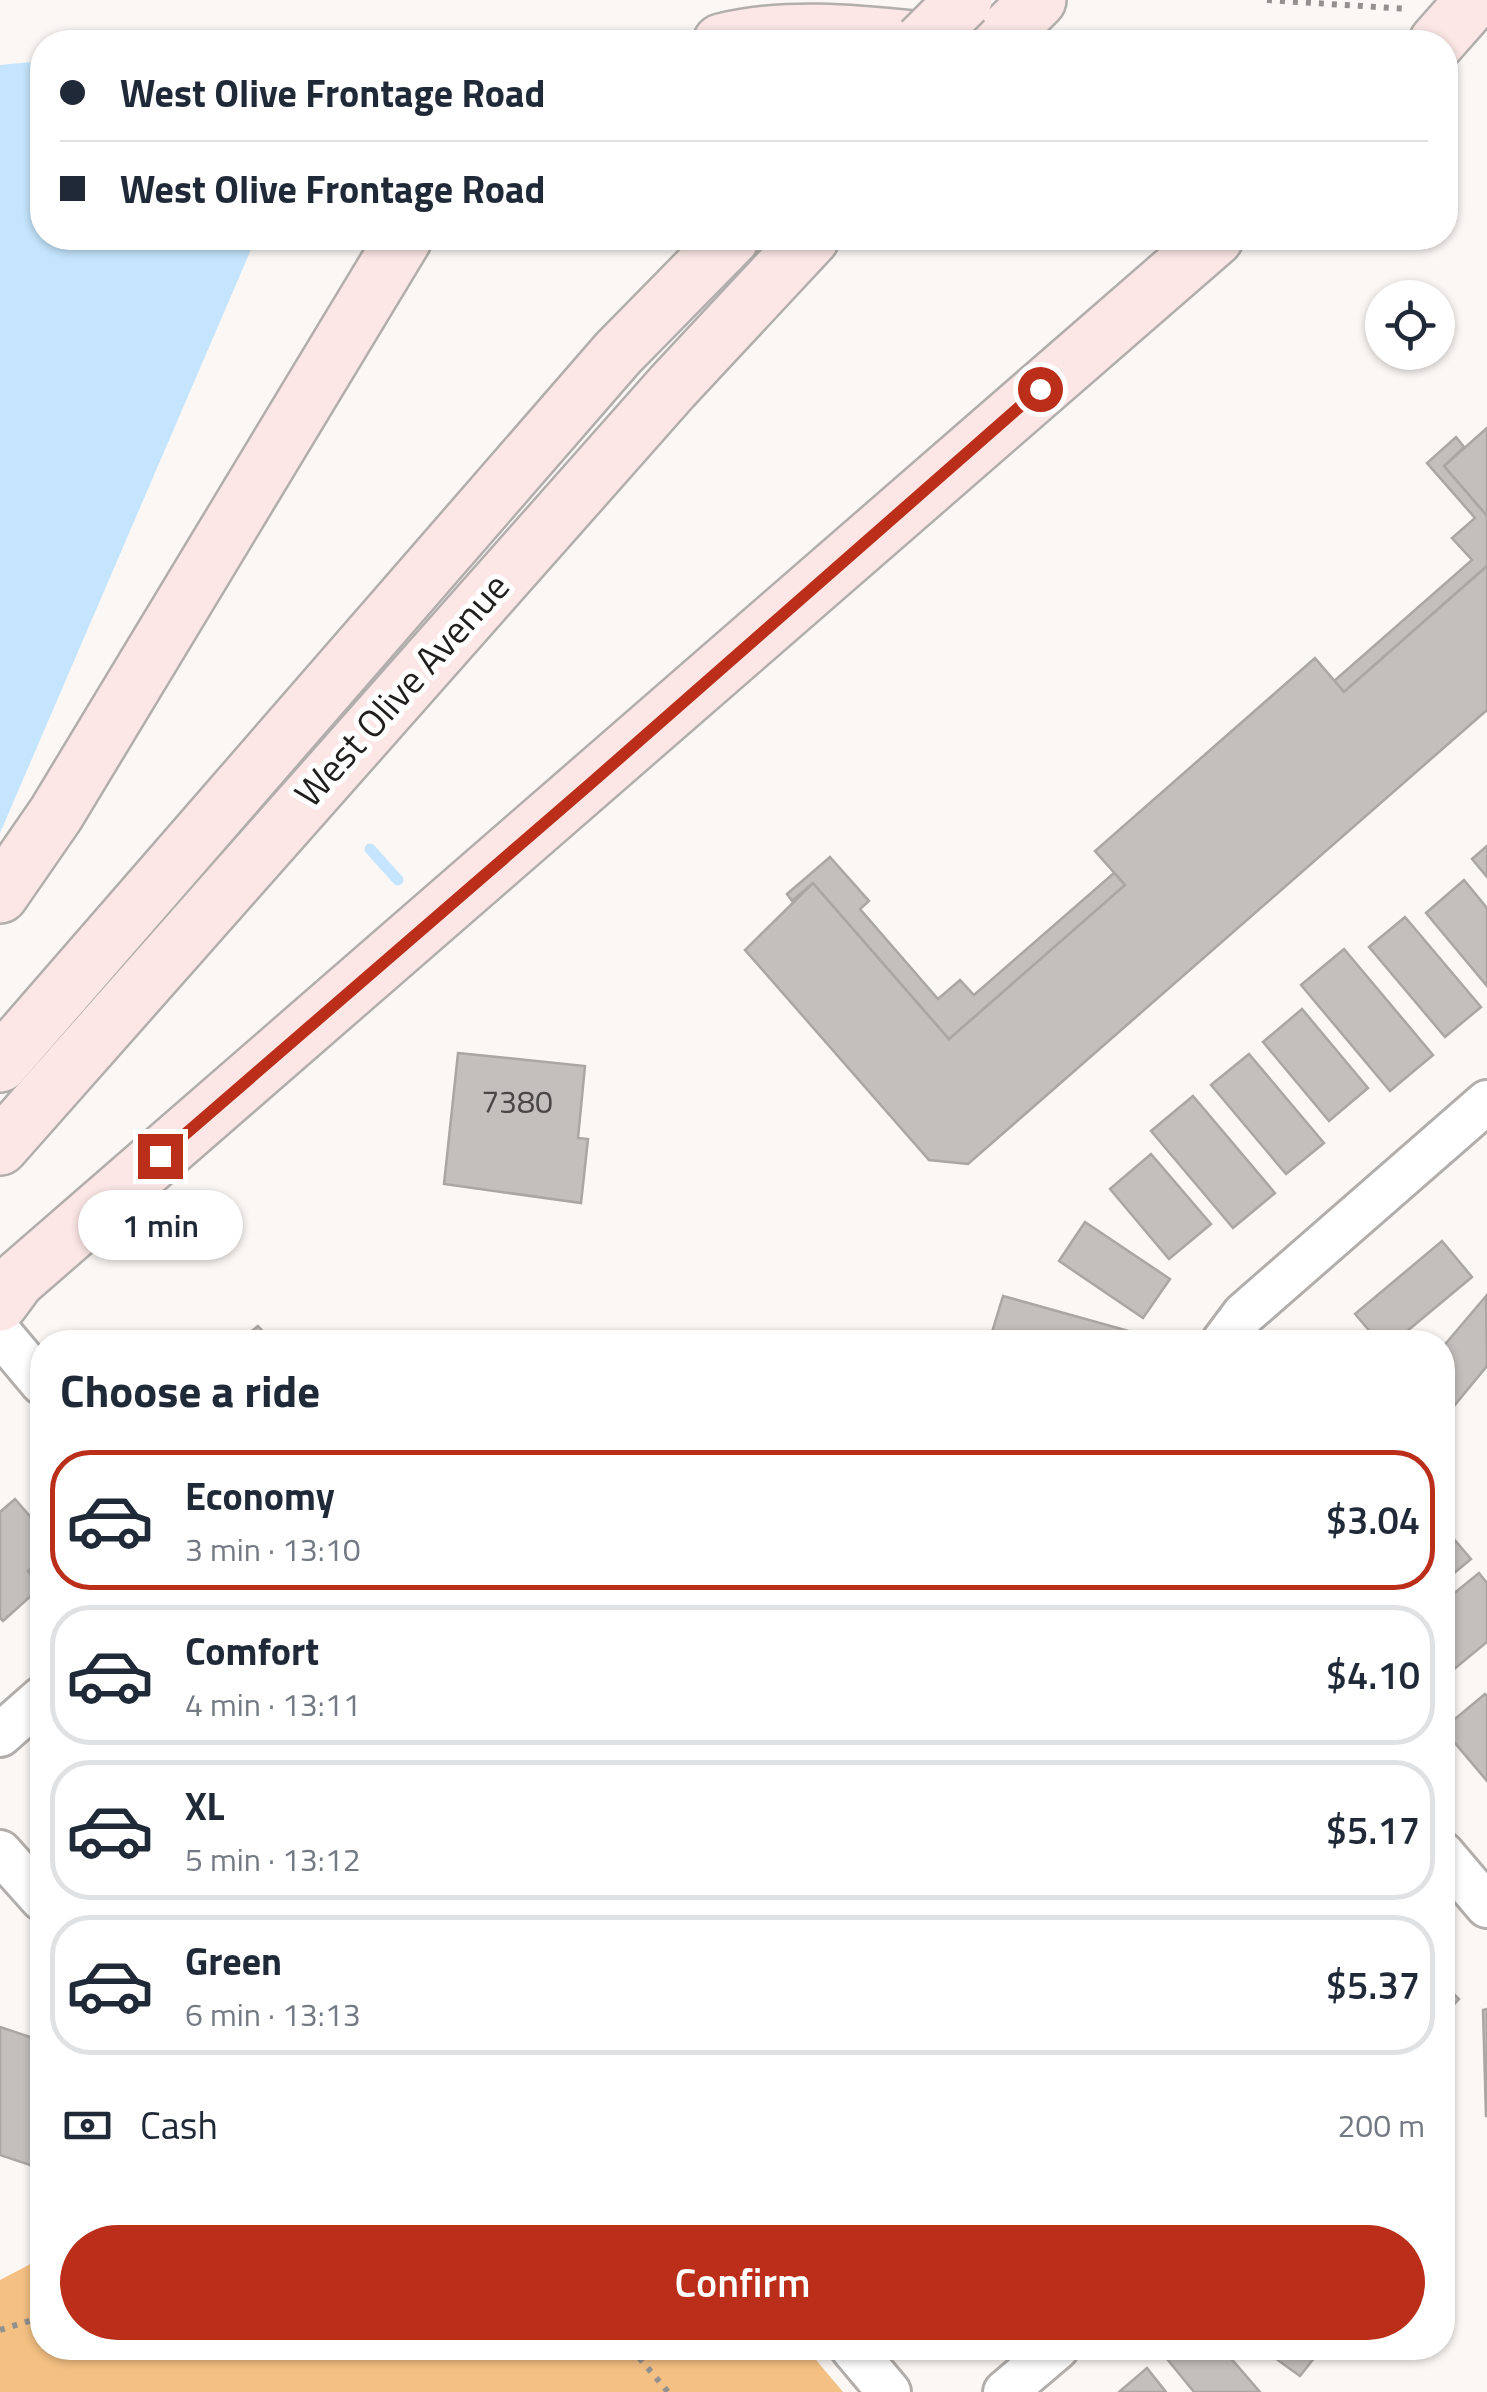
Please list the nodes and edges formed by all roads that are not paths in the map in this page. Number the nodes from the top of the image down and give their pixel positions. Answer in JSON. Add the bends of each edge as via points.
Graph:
{"nodes":[{"id":1,"x":964,"y":0,"type":"edge"},
{"id":2,"x":1038,"y":0,"type":"edge"},
{"id":3,"x":934,"y":30,"type":"edge"},
{"id":4,"x":1008,"y":30,"type":"edge"},
{"id":5,"x":397,"y":250,"type":"edge"},
{"id":6,"x":719,"y":250,"type":"edge"},
{"id":7,"x":799,"y":250,"type":"edge"},
{"id":8,"x":1200,"y":250,"type":"edge"},
{"id":9,"x":0,"y":895,"type":"edge"},
{"id":10,"x":0,"y":1064,"type":"edge"},
{"id":11,"x":1485,"y":1107,"type":"edge"},
{"id":12,"x":0,"y":1148,"type":"edge"},
{"id":13,"x":0,"y":1303,"type":"edge"},
{"id":14,"x":1233,"y":1330,"type":"edge"},
{"id":15,"x":0,"y":1333,"type":"edge"},
{"id":16,"x":30,"y":1369,"type":"edge"},
{"id":17,"x":30,"y":1709,"type":"edge"},
{"id":18,"x":0,"y":1735,"type":"edge"},
{"id":19,"x":0,"y":1852,"type":"edge"},
{"id":20,"x":1455,"y":1868,"type":"edge"},
{"id":21,"x":30,"y":1886,"type":"edge"},
{"id":22,"x":1487,"y":1906,"type":"edge"},
{"id":23,"x":862,"y":2360,"type":"edge"},
{"id":24,"x":1044,"y":2360,"type":"edge"},
{"id":25,"x":890,"y":2392,"type":"edge"},
{"id":26,"x":1005,"y":2392,"type":"edge"}],
"edges":[{"from":1,"to":3,"type":"main road","bridge":true},
{"from":2,"to":4,"type":"main road"},
{"from":5,"to":9,"type":"main road","via":[[56,814]]},
{"from":6,"to":10,"type":"main road","name":"West Olive Avenue","via":[[618,353]]},
{"from":7,"to":12,"type":"main road","name":"West Olive Avenue"},
{"from":8,"to":13,"type":"main road","via":[[73,1231]]},
{"from":11,"to":14,"type":"street"},
{"from":15,"to":16,"type":"street"},
{"from":17,"to":18,"type":"street"},
{"from":19,"to":21,"type":"street"},
{"from":20,"to":22,"type":"street"},
{"from":23,"to":25,"type":"street"},
{"from":24,"to":26,"type":"street"}]}
